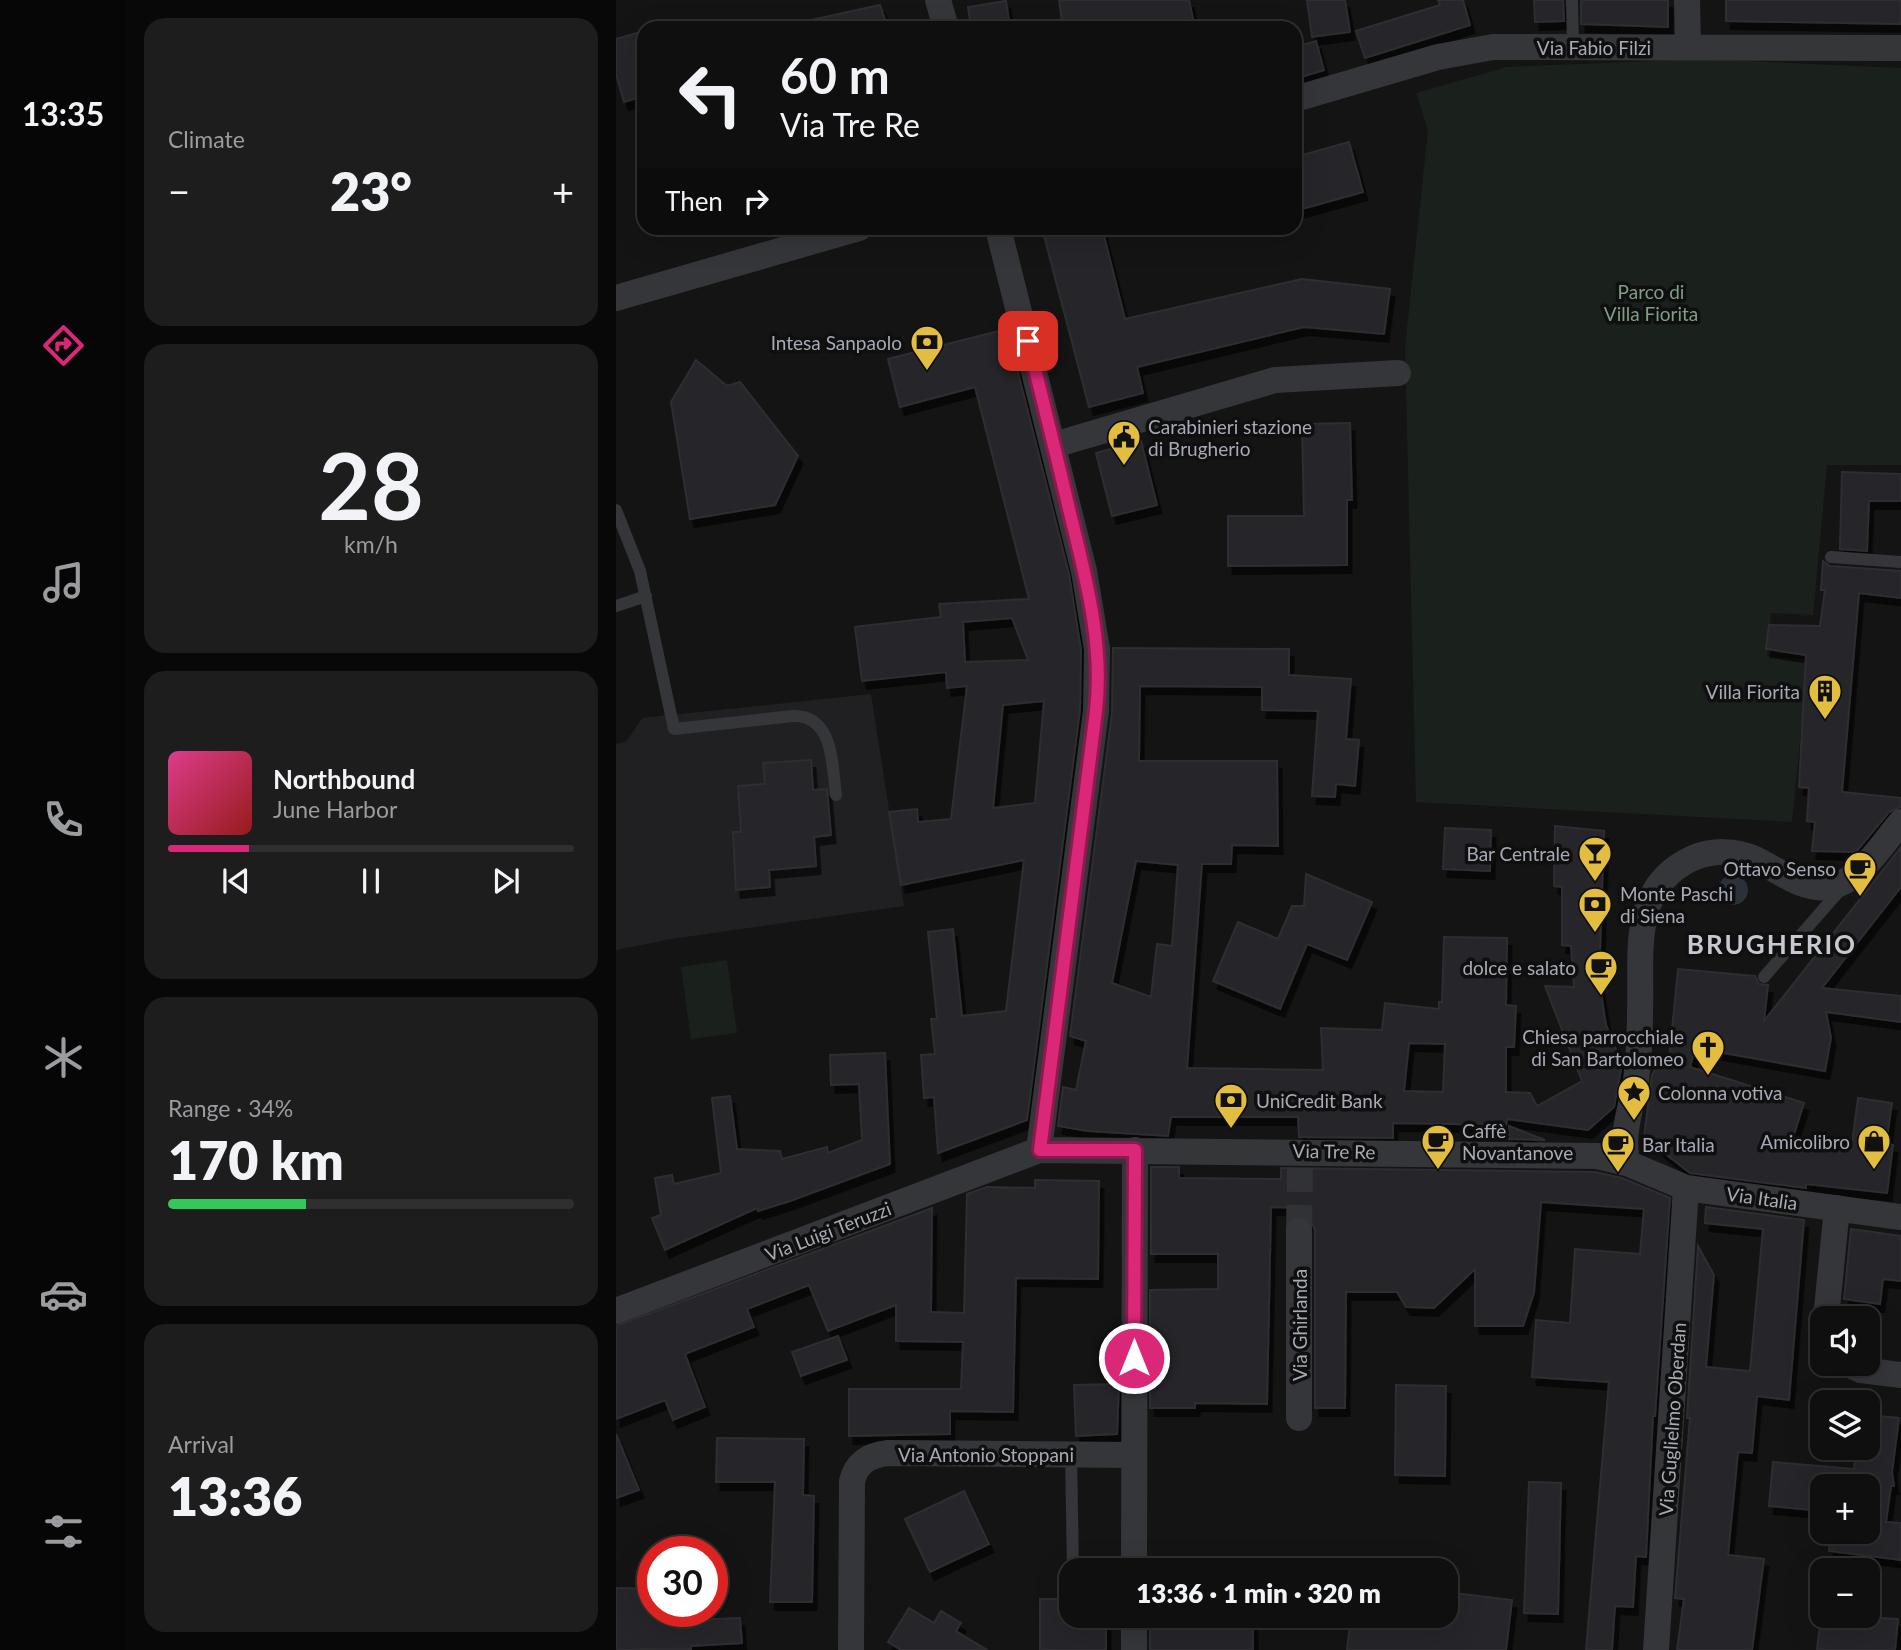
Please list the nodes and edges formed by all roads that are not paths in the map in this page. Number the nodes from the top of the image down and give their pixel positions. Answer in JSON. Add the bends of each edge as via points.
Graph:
{"nodes":[{"id":1,"x":938,"y":0,"type":"edge"},
{"id":2,"x":1572,"y":0,"type":"edge"},
{"id":3,"x":1688,"y":0,"type":"edge"},
{"id":4,"x":944,"y":21,"type":"edge"},
{"id":5,"x":1688,"y":46,"type":"junction"},
{"id":6,"x":1573,"y":47,"type":"junction"},
{"id":7,"x":1901,"y":48,"type":"edge"},
{"id":8,"x":1302,"y":97,"type":"edge"},
{"id":9,"x":835,"y":235,"type":"edge"},
{"id":10,"x":1000,"y":235,"type":"edge"},
{"id":11,"x":616,"y":298,"type":"edge"},
{"id":12,"x":1398,"y":373,"type":"dead end"},
{"id":13,"x":1054,"y":445,"type":"junction"},
{"id":14,"x":616,"y":510,"type":"edge"},
{"id":15,"x":1831,"y":557,"type":"dead end"},
{"id":16,"x":1901,"y":562,"type":"edge"},
{"id":17,"x":646,"y":596,"type":"junction"},
{"id":18,"x":616,"y":607,"type":"edge"},
{"id":19,"x":835,"y":795,"type":"dead end"},
{"id":20,"x":1901,"y":822,"type":"edge"},
{"id":21,"x":1851,"y":878,"type":"junction"},
{"id":22,"x":1764,"y":977,"type":"dead end"},
{"id":23,"x":1040,"y":1150,"type":"junction"},
{"id":24,"x":1135,"y":1150,"type":"junction"},
{"id":25,"x":1627,"y":1163,"type":"junction"},
{"id":26,"x":1686,"y":1188,"type":"junction"},
{"id":27,"x":1837,"y":1208,"type":"junction"},
{"id":28,"x":1901,"y":1217,"type":"edge"},
{"id":29,"x":1299,"y":1231,"type":"tunnel mouth"},
{"id":30,"x":1827,"y":1306,"type":"edge"},
{"id":31,"x":616,"y":1311,"type":"edge"},
{"id":32,"x":1880,"y":1372,"type":"edge"},
{"id":33,"x":1901,"y":1375,"type":"edge"},
{"id":34,"x":1299,"y":1418,"type":"dead end"},
{"id":35,"x":1071,"y":1454,"type":"junction"},
{"id":36,"x":1134,"y":1455,"type":"junction"},
{"id":37,"x":1073,"y":1558,"type":"edge"},
{"id":38,"x":1134,"y":1558,"type":"edge"},
{"id":39,"x":1134,"y":1628,"type":"edge"},
{"id":40,"x":851,"y":1650,"type":"edge"},
{"id":41,"x":1134,"y":1650,"type":"edge"},
{"id":42,"x":1656,"y":1650,"type":"edge"}],
"edges":[{"from":1,"to":4,"type":"street"},
{"from":2,"to":6,"type":"lane"},
{"from":3,"to":5,"type":"street"},
{"from":5,"to":6,"type":"street","name":"Via Fabio Filzi"},
{"from":5,"to":7,"type":"street","name":"Via Fabio Filzi"},
{"from":6,"to":8,"type":"street","name":"Via Fabio Filzi","via":[[1475,49]]},
{"from":9,"to":11,"type":"street"},
{"from":10,"to":13,"type":"street"},
{"from":12,"to":13,"type":"street","via":[[1275,380]]},
{"from":13,"to":23,"type":"street","via":[[1088,592],[1098,685]]},
{"from":14,"to":17,"type":"lane"},
{"from":15,"to":16,"type":"lane"},
{"from":17,"to":18,"type":"lane"},
{"from":17,"to":19,"type":"lane","via":[[674,729],[808,718],[828,741]]},
{"from":20,"to":21,"type":"street"},
{"from":21,"to":22,"type":"lane"},
{"from":21,"to":25,"type":"street","via":[[1828,887],[1809,886],[1747,856],[1720,852],[1691,859],[1659,884],[1641,925],[1637,1066],[1624,1134]]},
{"from":23,"to":24,"type":"street","name":"Via Tre Re"},
{"from":23,"to":31,"type":"street","name":"Via Luigi Teruzzi"},
{"from":24,"to":25,"type":"street","name":"Via Tre Re","via":[[1300,1159],[1597,1156]]},
{"from":24,"to":36,"type":"street"},
{"from":25,"to":26,"type":"street","name":"Via Italia"},
{"from":26,"to":27,"type":"street","name":"Via Italia"},
{"from":26,"to":42,"type":"street","name":"Via Guglielmo Oberdan"},
{"from":27,"to":28,"type":"street","name":"Via Italia"},
{"from":27,"to":30,"type":"street"},
{"from":29,"to":34,"type":"street","name":"Via Ghirlanda"},
{"from":32,"to":33,"type":"street"},
{"from":35,"to":36,"type":"street","name":"Via Antonio Stoppani"},
{"from":35,"to":37,"type":"lane"},
{"from":35,"to":40,"type":"street","name":"Via Antonio Stoppani","via":[[888,1454],[861,1463],[852,1489]]},
{"from":36,"to":38,"type":"street"},
{"from":39,"to":41,"type":"street"}]}
